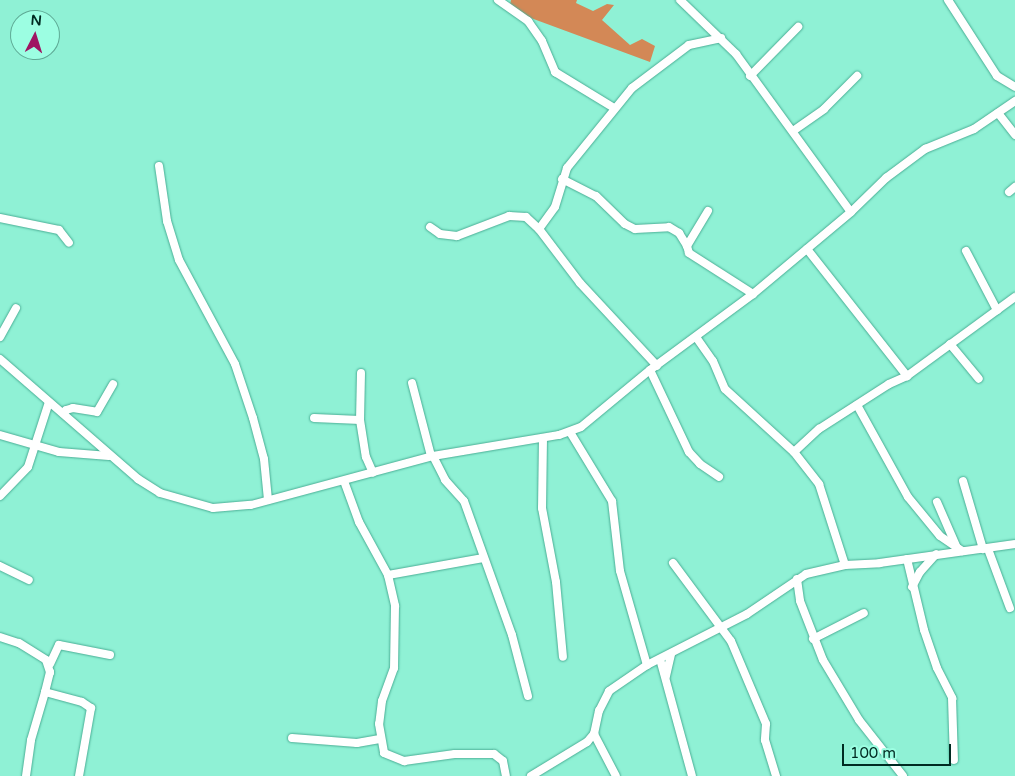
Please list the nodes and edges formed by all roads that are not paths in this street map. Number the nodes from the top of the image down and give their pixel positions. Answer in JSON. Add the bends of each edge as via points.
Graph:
{"nodes":[{"id":1,"x":498,"y":0,"type":"edge"},
{"id":2,"x":680,"y":0,"type":"edge"},
{"id":3,"x":948,"y":0,"type":"edge"},
{"id":4,"x":798,"y":28,"type":"dead end"},
{"id":5,"x":720,"y":38,"type":"junction"},
{"id":6,"x":750,"y":76,"type":"junction"},
{"id":7,"x":857,"y":76,"type":"dead end"},
{"id":8,"x":1015,"y":87,"type":"edge"},
{"id":9,"x":1015,"y":101,"type":"edge"},
{"id":10,"x":614,"y":108,"type":"junction"},
{"id":11,"x":998,"y":113,"type":"junction"},
{"id":12,"x":793,"y":131,"type":"junction"},
{"id":13,"x":1015,"y":135,"type":"edge"},
{"id":14,"x":159,"y":166,"type":"dead end"},
{"id":15,"x":562,"y":179,"type":"junction"},
{"id":16,"x":708,"y":211,"type":"dead end"},
{"id":17,"x":851,"y":212,"type":"junction"},
{"id":18,"x":0,"y":218,"type":"edge"},
{"id":19,"x":430,"y":227,"type":"dead end"},
{"id":20,"x":539,"y":229,"type":"junction"},
{"id":21,"x":69,"y":243,"type":"dead end"},
{"id":22,"x":687,"y":246,"type":"junction"},
{"id":23,"x":807,"y":249,"type":"junction"},
{"id":24,"x":966,"y":251,"type":"dead end"},
{"id":25,"x":753,"y":294,"type":"junction"},
{"id":26,"x":1015,"y":297,"type":"edge"},
{"id":27,"x":16,"y":308,"type":"dead end"},
{"id":28,"x":997,"y":310,"type":"junction"},
{"id":29,"x":0,"y":337,"type":"edge"},
{"id":30,"x":696,"y":338,"type":"junction"},
{"id":31,"x":950,"y":344,"type":"junction"},
{"id":32,"x":0,"y":359,"type":"edge"},
{"id":33,"x":653,"y":368,"type":"junction"},
{"id":34,"x":361,"y":373,"type":"dead end"},
{"id":35,"x":908,"y":376,"type":"junction"},
{"id":36,"x":979,"y":380,"type":"dead end"},
{"id":37,"x":412,"y":383,"type":"dead end"},
{"id":38,"x":113,"y":384,"type":"dead end"},
{"id":39,"x":49,"y":402,"type":"junction"},
{"id":40,"x":857,"y":405,"type":"junction"},
{"id":41,"x":64,"y":414,"type":"junction"},
{"id":42,"x":314,"y":418,"type":"dead end"},
{"id":43,"x":360,"y":420,"type":"junction"},
{"id":44,"x":570,"y":432,"type":"junction"},
{"id":45,"x":0,"y":435,"type":"edge"},
{"id":46,"x":543,"y":438,"type":"junction"},
{"id":47,"x":36,"y":446,"type":"junction"},
{"id":48,"x":794,"y":452,"type":"junction"},
{"id":49,"x":109,"y":456,"type":"junction"},
{"id":50,"x":432,"y":456,"type":"junction"},
{"id":51,"x":373,"y":473,"type":"junction"},
{"id":52,"x":720,"y":477,"type":"dead end"},
{"id":53,"x":344,"y":481,"type":"junction"},
{"id":54,"x":963,"y":481,"type":"dead end"},
{"id":55,"x":0,"y":496,"type":"edge"},
{"id":56,"x":268,"y":500,"type":"junction"},
{"id":57,"x":938,"y":502,"type":"dead end"},
{"id":58,"x":1015,"y":544,"type":"edge"},
{"id":59,"x":985,"y":549,"type":"junction"},
{"id":60,"x":960,"y":550,"type":"junction"},
{"id":61,"x":936,"y":554,"type":"junction"},
{"id":62,"x":483,"y":558,"type":"junction"},
{"id":63,"x":907,"y":559,"type":"junction"},
{"id":64,"x":672,"y":563,"type":"dead end"},
{"id":65,"x":845,"y":565,"type":"junction"},
{"id":66,"x":0,"y":566,"type":"edge"},
{"id":67,"x":388,"y":574,"type":"junction"},
{"id":68,"x":798,"y":579,"type":"junction"},
{"id":69,"x":29,"y":580,"type":"dead end"},
{"id":70,"x":912,"y":587,"type":"junction"},
{"id":71,"x":1010,"y":608,"type":"dead end"},
{"id":72,"x":864,"y":614,"type":"dead end"},
{"id":73,"x":723,"y":628,"type":"junction"},
{"id":74,"x":0,"y":637,"type":"edge"},
{"id":75,"x":813,"y":639,"type":"junction"},
{"id":76,"x":671,"y":654,"type":"junction"},
{"id":77,"x":110,"y":655,"type":"dead end"},
{"id":78,"x":563,"y":657,"type":"dead end"},
{"id":79,"x":660,"y":659,"type":"junction"},
{"id":80,"x":50,"y":664,"type":"junction"},
{"id":81,"x":647,"y":666,"type":"junction"},
{"id":82,"x":666,"y":678,"type":"junction"},
{"id":83,"x":46,"y":692,"type":"junction"},
{"id":84,"x":528,"y":696,"type":"dead end"},
{"id":85,"x":594,"y":734,"type":"junction"},
{"id":86,"x":292,"y":738,"type":"dead end"},
{"id":87,"x":380,"y":739,"type":"junction"},
{"id":88,"x":954,"y":760,"type":"dead end"},
{"id":89,"x":26,"y":776,"type":"edge"},
{"id":90,"x":79,"y":776,"type":"edge"},
{"id":91,"x":506,"y":776,"type":"edge"},
{"id":92,"x":531,"y":776,"type":"edge"},
{"id":93,"x":616,"y":776,"type":"edge"},
{"id":94,"x":692,"y":776,"type":"edge"},
{"id":95,"x":776,"y":776,"type":"edge"},
{"id":96,"x":903,"y":776,"type":"edge"}],
"edges":[{"from":1,"to":10,"type":"street","via":[[528,21],[542,41],[555,72]]},
{"from":2,"to":5,"type":"street"},
{"from":3,"to":8,"type":"street","via":[[997,76]]},
{"from":4,"to":6,"type":"street"},
{"from":5,"to":6,"type":"street","via":[[736,54]]},
{"from":5,"to":10,"type":"street","via":[[689,45],[674,53]]},
{"from":6,"to":12,"type":"street"},
{"from":7,"to":12,"type":"street","via":[[824,109]]},
{"from":9,"to":11,"type":"street"},
{"from":10,"to":15,"type":"street","via":[[576,154]]},
{"from":11,"to":13,"type":"street"},
{"from":11,"to":17,"type":"street","via":[[974,128],[925,149],[886,178]]},
{"from":12,"to":17,"type":"street"},
{"from":14,"to":56,"type":"street","via":[[167,221],[179,260],[235,364],[253,418],[264,459]]},
{"from":15,"to":20,"type":"street","via":[[555,207]]},
{"from":15,"to":22,"type":"street","via":[[596,196],[625,224],[635,229],[669,227],[679,233]]},
{"from":16,"to":22,"type":"street"},
{"from":17,"to":23,"type":"street"},
{"from":18,"to":21,"type":"street","via":[[59,230]]},
{"from":19,"to":20,"type":"street","via":[[440,234],[456,236],[516,215],[526,217]]},
{"from":20,"to":33,"type":"street","via":[[580,283]]},
{"from":22,"to":25,"type":"street","via":[[698,261]]},
{"from":23,"to":25,"type":"street"},
{"from":23,"to":35,"type":"street"},
{"from":24,"to":28,"type":"street"},
{"from":25,"to":30,"type":"street"},
{"from":26,"to":28,"type":"street"},
{"from":27,"to":29,"type":"street"},
{"from":28,"to":31,"type":"street"},
{"from":30,"to":33,"type":"street"},
{"from":30,"to":48,"type":"street","via":[[713,361],[725,390]]},
{"from":31,"to":35,"type":"street"},
{"from":31,"to":36,"type":"street"},
{"from":32,"to":39,"type":"street"},
{"from":33,"to":44,"type":"street","via":[[581,427]]},
{"from":33,"to":52,"type":"street","via":[[689,452]]},
{"from":34,"to":43,"type":"street"},
{"from":35,"to":40,"type":"street"},
{"from":37,"to":50,"type":"street"},
{"from":38,"to":41,"type":"street","via":[[97,412],[73,408]]},
{"from":39,"to":41,"type":"street"},
{"from":39,"to":47,"type":"street"},
{"from":40,"to":48,"type":"street","via":[[819,429]]},
{"from":40,"to":60,"type":"street","via":[[908,497],[928,523]]},
{"from":41,"to":49,"type":"street"},
{"from":42,"to":43,"type":"street"},
{"from":43,"to":51,"type":"street","via":[[366,457]]},
{"from":44,"to":46,"type":"street"},
{"from":44,"to":81,"type":"street","via":[[612,500],[620,571]]},
{"from":45,"to":47,"type":"street"},
{"from":46,"to":50,"type":"street"},
{"from":46,"to":78,"type":"street","via":[[542,508],[556,582]]},
{"from":47,"to":49,"type":"street"},
{"from":47,"to":55,"type":"street","via":[[28,467]]},
{"from":48,"to":65,"type":"street","via":[[819,484]]},
{"from":49,"to":56,"type":"street","via":[[160,493],[209,508],[237,508]]},
{"from":50,"to":51,"type":"street"},
{"from":50,"to":62,"type":"street","via":[[445,480],[464,500]]},
{"from":51,"to":53,"type":"street"},
{"from":53,"to":56,"type":"street"},
{"from":53,"to":67,"type":"street","via":[[359,522]]},
{"from":54,"to":59,"type":"street"},
{"from":57,"to":60,"type":"street"},
{"from":58,"to":59,"type":"street"},
{"from":59,"to":60,"type":"street"},
{"from":59,"to":71,"type":"street"},
{"from":60,"to":61,"type":"street"},
{"from":61,"to":63,"type":"street"},
{"from":61,"to":70,"type":"street"},
{"from":62,"to":67,"type":"street"},
{"from":62,"to":84,"type":"street","via":[[512,634]]},
{"from":63,"to":65,"type":"street"},
{"from":63,"to":70,"type":"street"},
{"from":64,"to":73,"type":"street"},
{"from":65,"to":68,"type":"street"},
{"from":66,"to":69,"type":"street"},
{"from":67,"to":87,"type":"street","via":[[395,606],[395,658],[380,710]]},
{"from":68,"to":73,"type":"street"},
{"from":68,"to":75,"type":"street","via":[[800,601]]},
{"from":70,"to":88,"type":"street","via":[[937,668],[952,698]]},
{"from":72,"to":75,"type":"street"},
{"from":73,"to":76,"type":"street"},
{"from":73,"to":95,"type":"street","via":[[768,728],[765,740]]},
{"from":74,"to":80,"type":"street","via":[[24,645]]},
{"from":75,"to":96,"type":"street","via":[[859,720]]},
{"from":76,"to":79,"type":"street"},
{"from":76,"to":82,"type":"street"},
{"from":77,"to":80,"type":"street","via":[[59,645]]},
{"from":79,"to":81,"type":"street"},
{"from":79,"to":82,"type":"street"},
{"from":80,"to":83,"type":"street"},
{"from":81,"to":85,"type":"street","via":[[609,691],[599,711]]},
{"from":82,"to":94,"type":"street"},
{"from":83,"to":89,"type":"street","via":[[31,740]]},
{"from":83,"to":90,"type":"street","via":[[91,708]]},
{"from":85,"to":92,"type":"street","via":[[577,749]]},
{"from":85,"to":93,"type":"street"},
{"from":86,"to":87,"type":"street","via":[[357,743]]},
{"from":87,"to":91,"type":"street","via":[[389,758],[404,761],[455,754],[494,754],[503,761]]}]}
